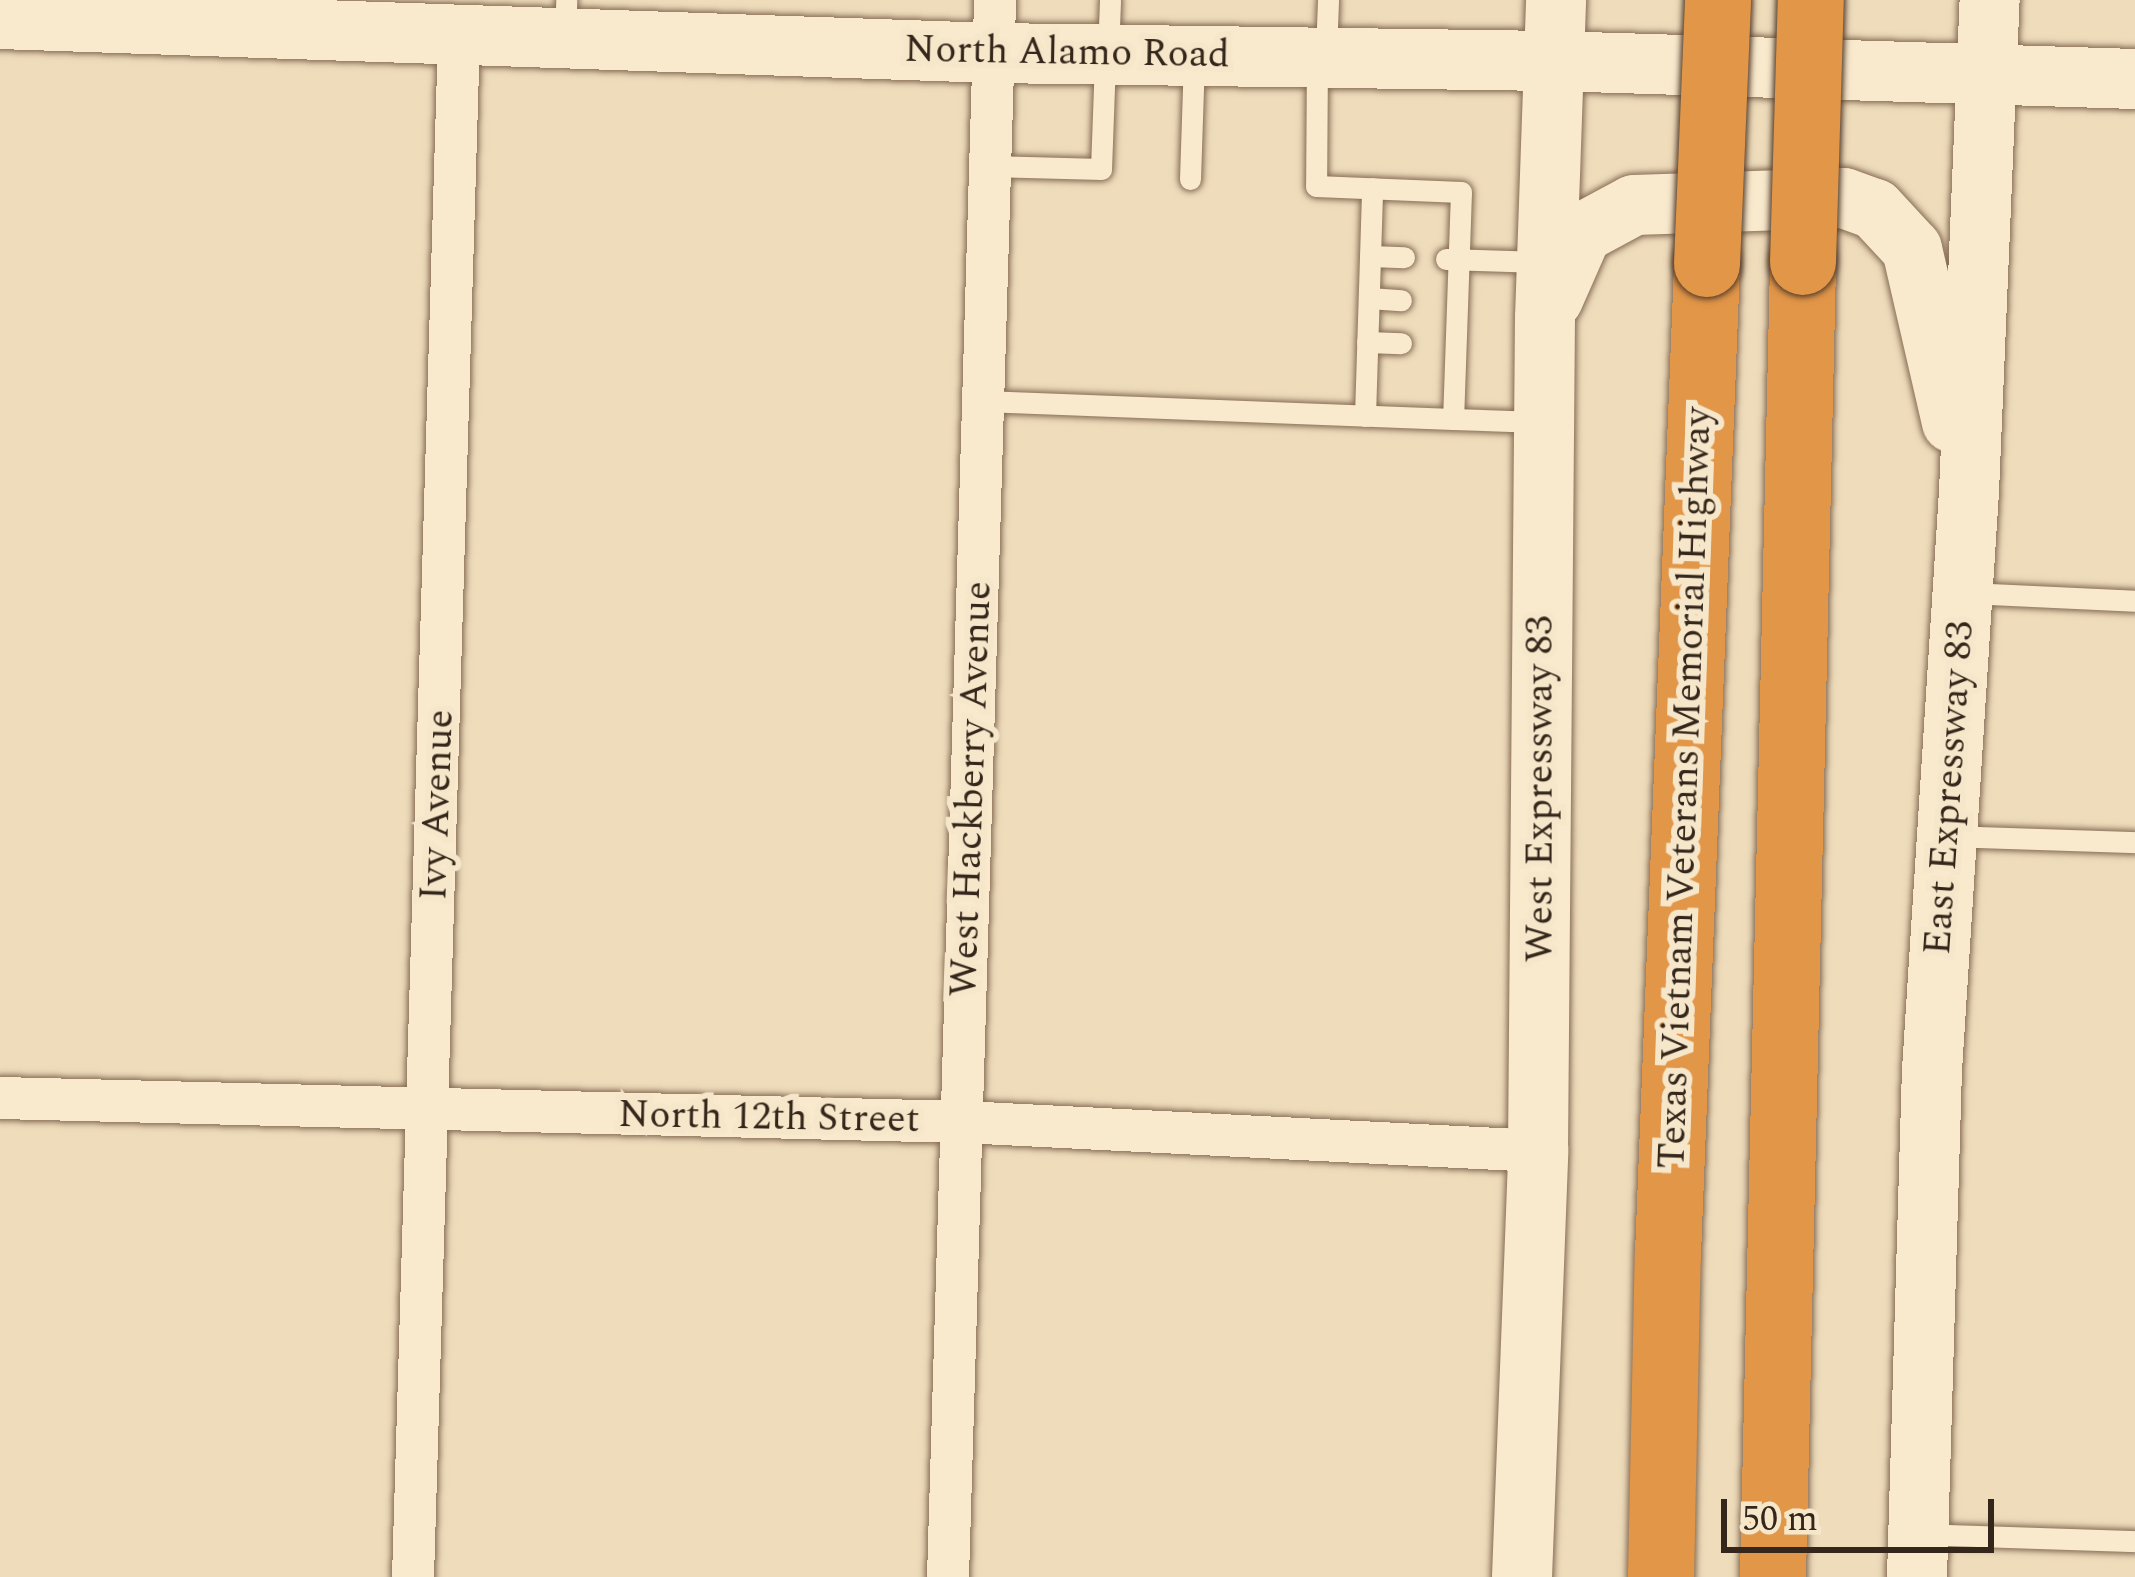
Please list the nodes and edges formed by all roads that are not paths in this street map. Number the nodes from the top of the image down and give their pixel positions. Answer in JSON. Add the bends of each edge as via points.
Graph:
{"nodes":[{"id":1,"x":1556,"y":0,"type":"edge"},
{"id":2,"x":1718,"y":0,"type":"edge"},
{"id":3,"x":1810,"y":0,"type":"edge"},
{"id":4,"x":1990,"y":0,"type":"edge"},
{"id":5,"x":181,"y":12,"type":"edge"},
{"id":6,"x":0,"y":19,"type":"edge"},
{"id":7,"x":565,"y":19,"type":"edge"},
{"id":8,"x":994,"y":27,"type":"edge"},
{"id":9,"x":458,"y":34,"type":"junction"},
{"id":10,"x":1108,"y":36,"type":"edge"},
{"id":11,"x":1324,"y":39,"type":"edge"},
{"id":12,"x":1194,"y":56,"type":"junction"},
{"id":13,"x":1553,"y":61,"type":"junction"},
{"id":14,"x":1988,"y":75,"type":"junction"},
{"id":15,"x":2135,"y":79,"type":"edge"},
{"id":16,"x":990,"y":166,"type":"junction"},
{"id":17,"x":1190,"y":179,"type":"dead end"},
{"id":18,"x":1372,"y":188,"type":"junction"},
{"id":19,"x":1370,"y":256,"type":"junction"},
{"id":20,"x":1404,"y":257,"type":"dead end"},
{"id":21,"x":1451,"y":259,"type":"junction"},
{"id":22,"x":1546,"y":290,"type":"junction"},
{"id":23,"x":1369,"y":298,"type":"junction"},
{"id":24,"x":1400,"y":300,"type":"dead end"},
{"id":25,"x":1367,"y":342,"type":"junction"},
{"id":26,"x":1401,"y":343,"type":"dead end"},
{"id":27,"x":983,"y":401,"type":"junction"},
{"id":28,"x":1365,"y":416,"type":"junction"},
{"id":29,"x":1453,"y":418,"type":"junction"},
{"id":30,"x":1544,"y":422,"type":"junction"},
{"id":31,"x":1969,"y":492,"type":"junction"},
{"id":32,"x":1962,"y":592,"type":"junction"},
{"id":33,"x":2135,"y":601,"type":"edge"},
{"id":34,"x":1947,"y":836,"type":"junction"},
{"id":35,"x":2135,"y":842,"type":"edge"},
{"id":36,"x":0,"y":1098,"type":"edge"},
{"id":37,"x":430,"y":1112,"type":"junction"},
{"id":38,"x":963,"y":1122,"type":"junction"},
{"id":39,"x":1538,"y":1151,"type":"junction"},
{"id":40,"x":1668,"y":1254,"type":"junction"},
{"id":41,"x":1779,"y":1381,"type":"junction"},
{"id":42,"x":2135,"y":1541,"type":"edge"},
{"id":43,"x":1918,"y":1556,"type":"edge"},
{"id":44,"x":413,"y":1577,"type":"edge"},
{"id":45,"x":948,"y":1577,"type":"edge"},
{"id":46,"x":1522,"y":1577,"type":"edge"},
{"id":47,"x":1632,"y":1577,"type":"edge"},
{"id":48,"x":1661,"y":1577,"type":"edge"},
{"id":49,"x":1773,"y":1577,"type":"edge"},
{"id":50,"x":1790,"y":1577,"type":"edge"}],
"edges":[{"from":1,"to":13,"type":"main road","name":"West Expressway 83"},
{"from":2,"to":40,"type":"highway","name":"Texas Vietnam Veterans Memorial Highway","bridge":true},
{"from":3,"to":41,"type":"highway","bridge":true},
{"from":4,"to":14,"type":"main road","name":"East Expressway 83"},
{"from":5,"to":6,"type":"main road","name":"North Alamo Road"},
{"from":5,"to":9,"type":"main road","name":"North Alamo Road"},
{"from":7,"to":8,"type":"main road","name":"North Alamo Road"},
{"from":7,"to":9,"type":"main road","name":"North Alamo Road"},
{"from":8,"to":10,"type":"main road","name":"North Alamo Road"},
{"from":8,"to":16,"type":"street","name":"West Hackberry Avenue"},
{"from":9,"to":37,"type":"street","name":"Ivy Avenue"},
{"from":10,"to":12,"type":"main road","name":"North Alamo Road"},
{"from":10,"to":16,"type":"lane","via":[[1101,169]]},
{"from":11,"to":12,"type":"main road","name":"North Alamo Road"},
{"from":11,"to":13,"type":"main road","name":"North Alamo Road"},
{"from":11,"to":18,"type":"lane","via":[[1316,186]]},
{"from":12,"to":17,"type":"lane"},
{"from":13,"to":14,"type":"main road","name":"North Alamo Road"},
{"from":13,"to":22,"type":"main road","name":"West Expressway 83"},
{"from":14,"to":15,"type":"main road","name":"North Alamo Road"},
{"from":14,"to":31,"type":"main road","name":"East Expressway 83"},
{"from":16,"to":27,"type":"street","name":"West Hackberry Avenue"},
{"from":18,"to":19,"type":"lane"},
{"from":18,"to":21,"type":"lane","via":[[1461,192]]},
{"from":19,"to":20,"type":"lane"},
{"from":19,"to":23,"type":"lane"},
{"from":21,"to":22,"type":"lane"},
{"from":21,"to":29,"type":"lane"},
{"from":22,"to":30,"type":"main road","name":"West Expressway 83"},
{"from":22,"to":31,"type":"main road","via":[[1582,233],[1634,205],[1844,198],[1876,209],[1912,249]]},
{"from":23,"to":24,"type":"lane"},
{"from":23,"to":25,"type":"lane"},
{"from":25,"to":26,"type":"lane"},
{"from":25,"to":28,"type":"lane"},
{"from":27,"to":28,"type":"lane"},
{"from":27,"to":38,"type":"street","name":"West Hackberry Avenue"},
{"from":28,"to":29,"type":"lane"},
{"from":29,"to":30,"type":"lane"},
{"from":30,"to":39,"type":"main road","name":"West Expressway 83"},
{"from":31,"to":32,"type":"main road","name":"East Expressway 83"},
{"from":32,"to":33,"type":"lane"},
{"from":32,"to":34,"type":"main road","name":"East Expressway 83"},
{"from":34,"to":35,"type":"lane"},
{"from":34,"to":43,"type":"main road","name":"East Expressway 83"},
{"from":36,"to":37,"type":"street","name":"North 12th Street"},
{"from":37,"to":38,"type":"street","name":"North 12th Street"},
{"from":37,"to":44,"type":"street","name":"Ivy Avenue"},
{"from":38,"to":39,"type":"street","name":"North 12th Street"},
{"from":38,"to":45,"type":"street","name":"West Hackberry Avenue"},
{"from":39,"to":46,"type":"main road","name":"West Expressway 83"},
{"from":40,"to":47,"type":"highway"},
{"from":40,"to":48,"type":"highway","name":"Texas Vietnam Veterans Memorial Highway"},
{"from":41,"to":49,"type":"highway"},
{"from":41,"to":50,"type":"highway"},
{"from":42,"to":43,"type":"lane"}]}
